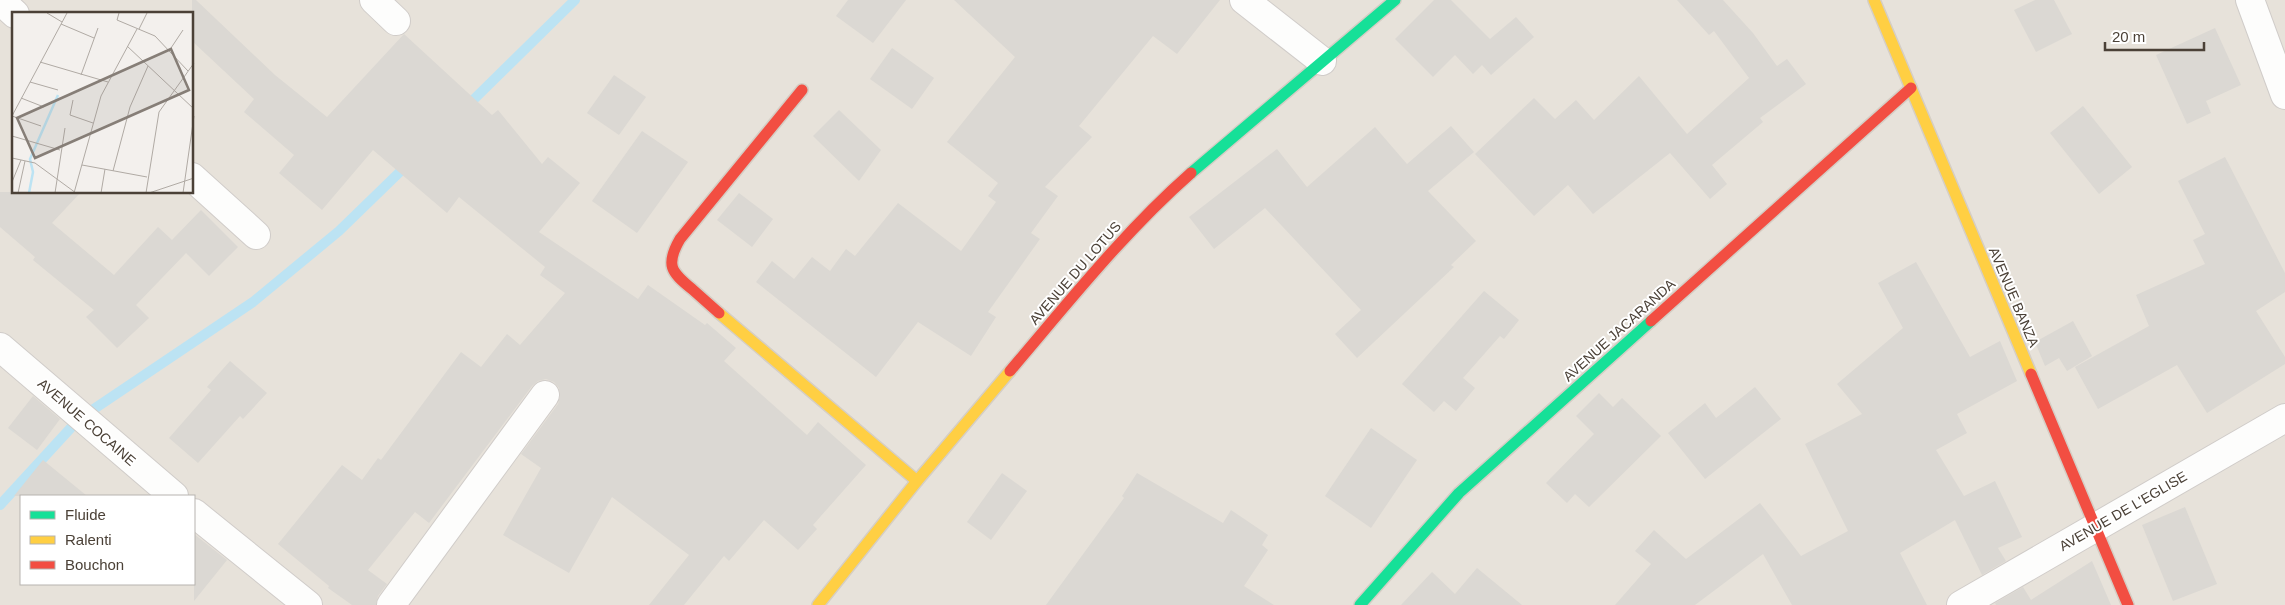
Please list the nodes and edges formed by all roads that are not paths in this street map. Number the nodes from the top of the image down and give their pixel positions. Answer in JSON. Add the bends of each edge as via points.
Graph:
{"nodes":[{"id":1,"x":0,"y":0,"type":"edge"},
{"id":2,"x":374,"y":0,"type":"edge"},
{"id":3,"x":1244,"y":0,"type":"edge"},
{"id":4,"x":1395,"y":0,"type":"edge"},
{"id":5,"x":1874,"y":0,"type":"edge"},
{"id":6,"x":2258,"y":3,"type":"edge"},
{"id":7,"x":13,"y":12,"type":"edge"},
{"id":8,"x":396,"y":21,"type":"dead end"},
{"id":9,"x":1322,"y":61,"type":"junction"},
{"id":10,"x":1911,"y":88,"type":"junction"},
{"id":11,"x":802,"y":90,"type":"dead end"},
{"id":12,"x":2285,"y":95,"type":"edge"},
{"id":13,"x":194,"y":179,"type":"edge"},
{"id":14,"x":256,"y":236,"type":"dead end"},
{"id":15,"x":0,"y":347,"type":"edge"},
{"id":16,"x":546,"y":396,"type":"dead end"},
{"id":17,"x":2285,"y":418,"type":"edge"},
{"id":18,"x":917,"y":481,"type":"junction"},
{"id":19,"x":173,"y":495,"type":"edge"},
{"id":20,"x":195,"y":514,"type":"edge"},
{"id":21,"x":2095,"y":527,"type":"junction"},
{"id":22,"x":308,"y":605,"type":"edge"},
{"id":23,"x":392,"y":605,"type":"edge"},
{"id":24,"x":818,"y":605,"type":"edge"},
{"id":25,"x":1360,"y":605,"type":"edge"},
{"id":26,"x":1961,"y":605,"type":"edge"},
{"id":27,"x":2128,"y":605,"type":"edge"}],
"edges":[{"from":1,"to":7,"type":"street"},
{"from":2,"to":8,"type":"street"},
{"from":3,"to":9,"type":"street"},
{"from":4,"to":9,"type":"street","name":"AVENUE DU LOTUS"},
{"from":5,"to":10,"type":"street","name":"AVENUE BANZA"},
{"from":6,"to":12,"type":"street"},
{"from":9,"to":18,"type":"street","name":"AVENUE DU LOTUS","via":[[1174,188],[1123,239]]},
{"from":10,"to":21,"type":"street","name":"AVENUE BANZA"},
{"from":10,"to":25,"type":"street","name":"AVENUE JACARANDA","via":[[1459,493]]},
{"from":11,"to":18,"type":"street","via":[[680,239],[670,265],[674,274]]},
{"from":13,"to":14,"type":"street"},
{"from":15,"to":19,"type":"street","name":"AVENUE COCAINE"},
{"from":16,"to":23,"type":"street"},
{"from":17,"to":21,"type":"street","name":"AVENUE DE L'EGLISE"},
{"from":18,"to":24,"type":"street","name":"AVENUE DU LOTUS"},
{"from":20,"to":22,"type":"street"},
{"from":21,"to":26,"type":"street","name":"AVENUE DE L'EGLISE"},
{"from":21,"to":27,"type":"street","name":"AVENUE BANZA"}]}
